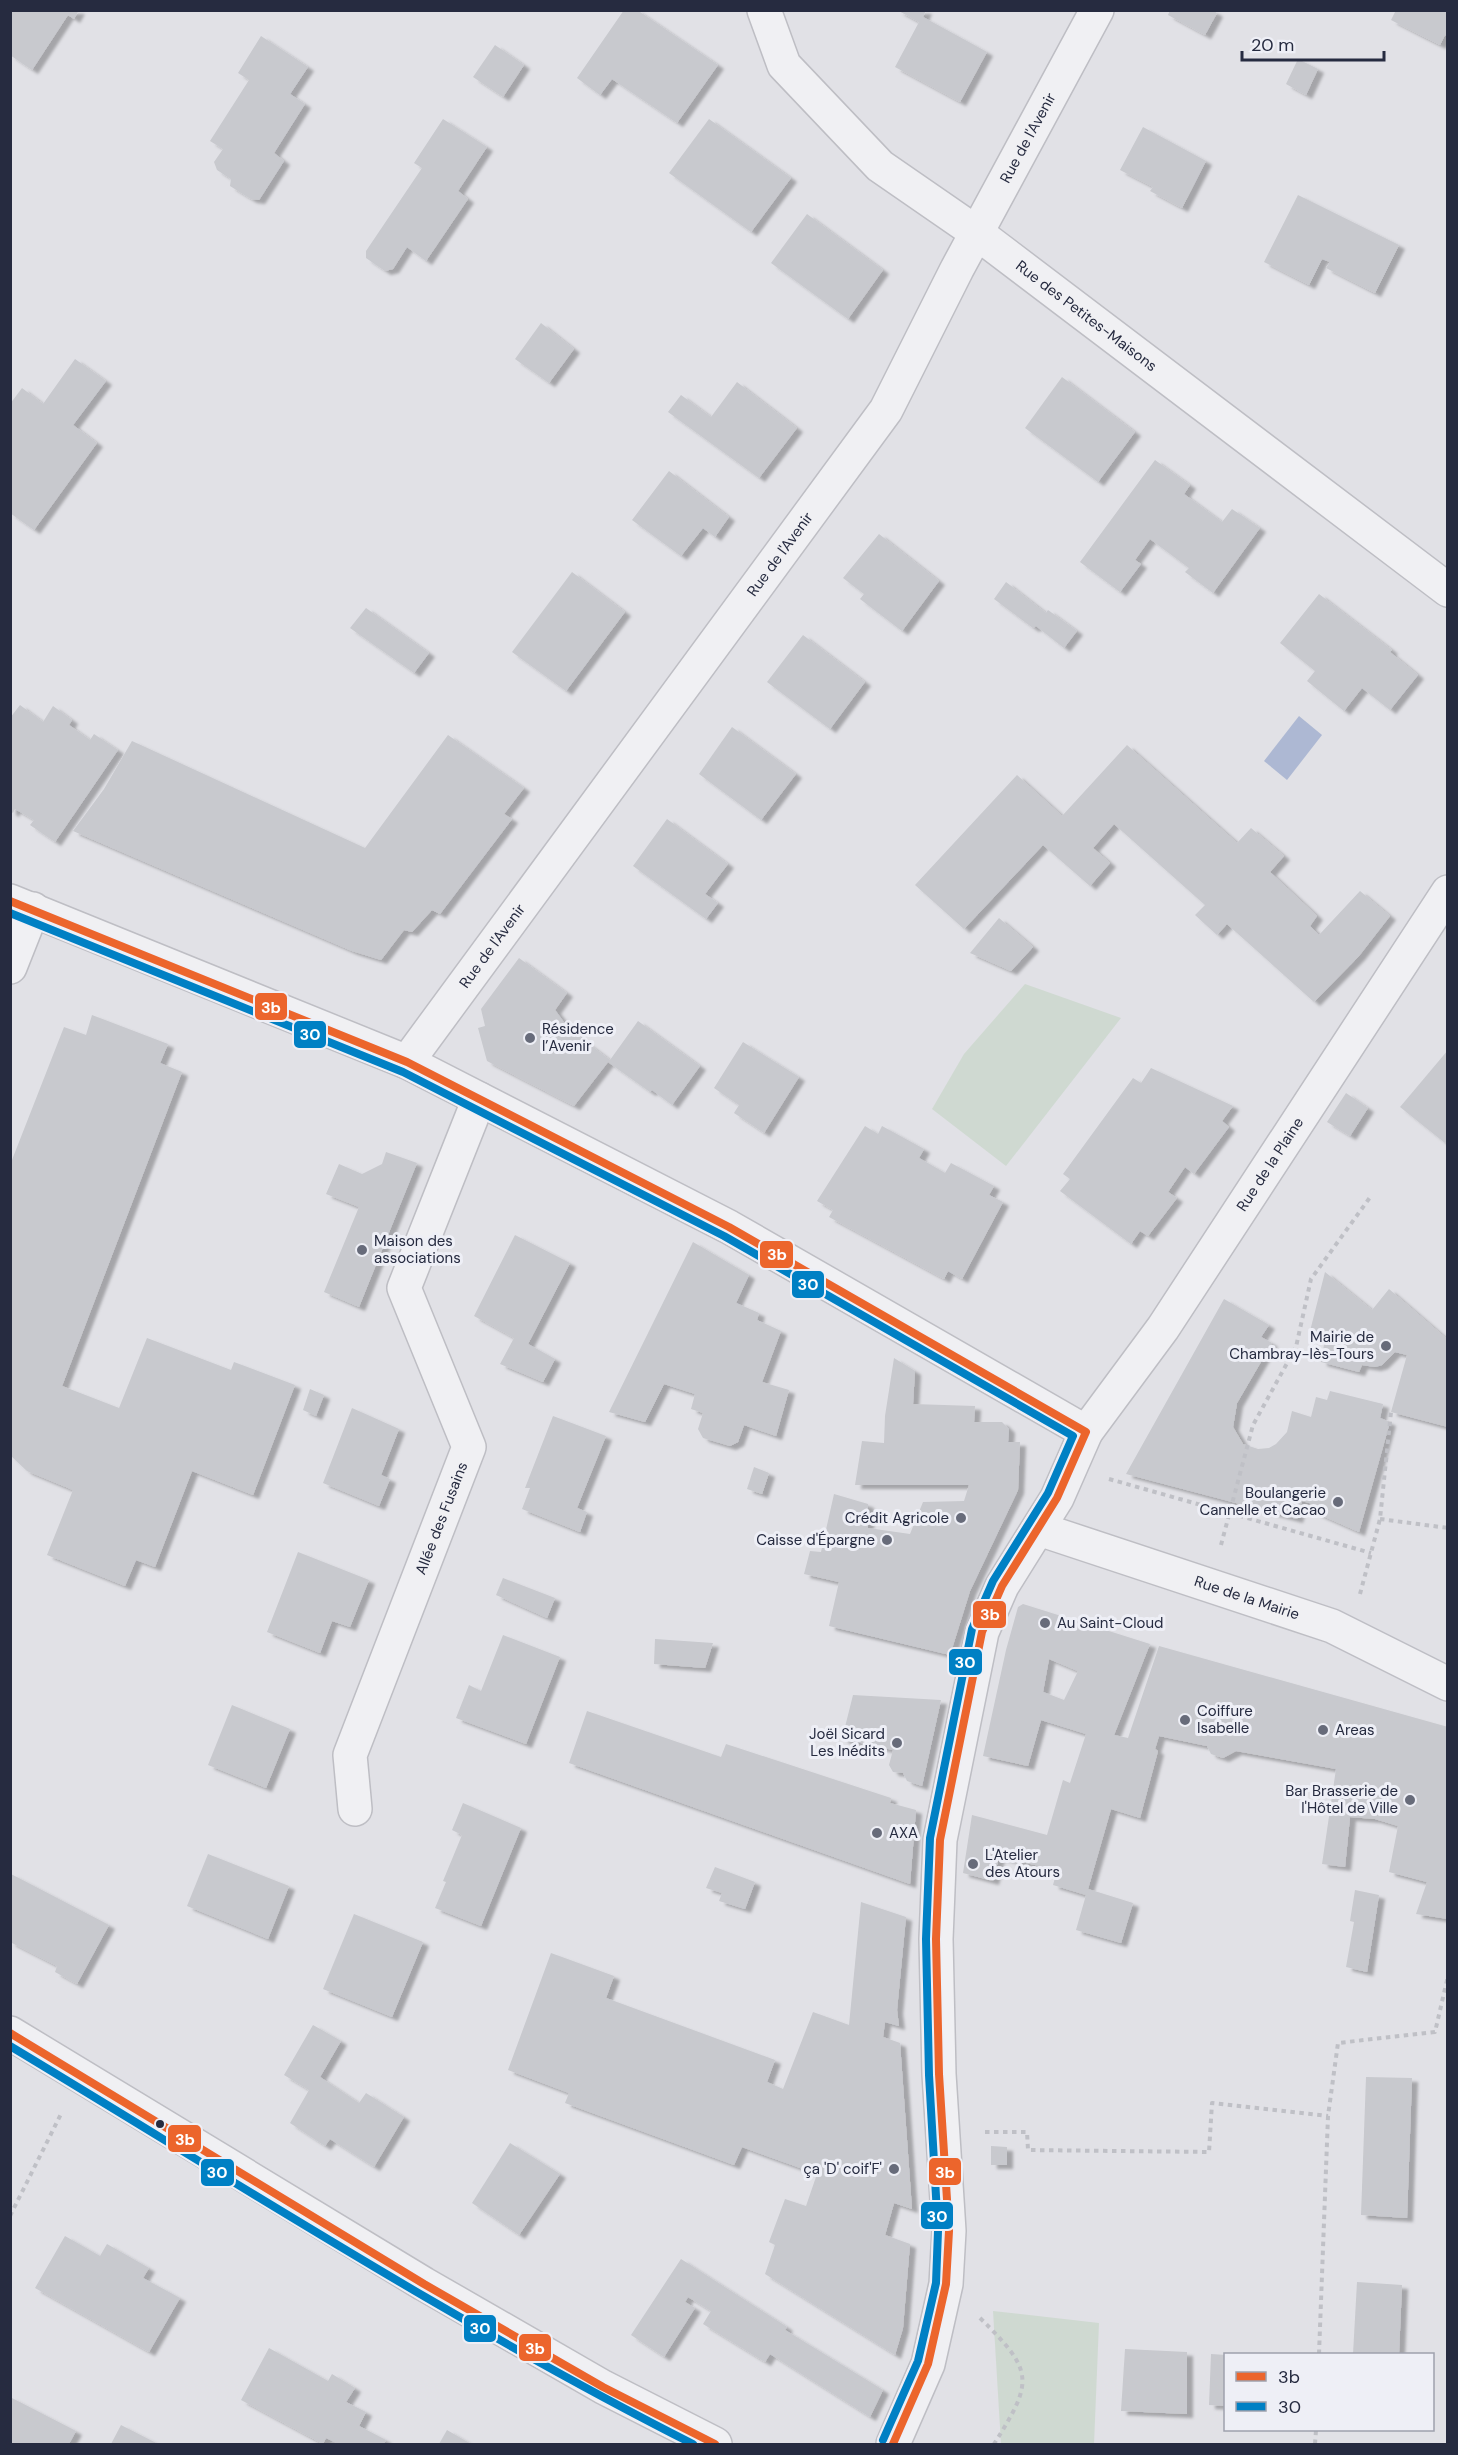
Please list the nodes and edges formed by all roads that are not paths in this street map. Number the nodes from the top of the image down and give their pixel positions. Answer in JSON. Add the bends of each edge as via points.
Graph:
{"nodes":[{"id":1,"x":764,"y":10,"type":"edge"},
{"id":2,"x":1097,"y":10,"type":"edge"},
{"id":3,"x":976,"y":233,"type":"junction"},
{"id":4,"x":1448,"y":590,"type":"edge"},
{"id":5,"x":1448,"y":892,"type":"edge"},
{"id":6,"x":22,"y":905,"type":"edge"},
{"id":7,"x":10,"y":967,"type":"edge"},
{"id":8,"x":407,"y":1062,"type":"junction"},
{"id":9,"x":479,"y":1099,"type":"junction"},
{"id":10,"x":1086,"y":1432,"type":"junction"},
{"id":11,"x":1039,"y":1529,"type":"junction"},
{"id":12,"x":1448,"y":1684,"type":"edge"},
{"id":13,"x":355,"y":1809,"type":"dead end"},
{"id":14,"x":10,"y":2033,"type":"edge"},
{"id":15,"x":715,"y":2445,"type":"edge"},
{"id":16,"x":893,"y":2445,"type":"edge"}],
"edges":[{"from":1,"to":3,"type":"street","name":"Rue des Petites-Maisons","via":[[784,65],[880,166]]},
{"from":2,"to":3,"type":"street","name":"Rue de l'Avenir"},
{"from":3,"to":4,"type":"street","name":"Rue des Petites-Maisons"},
{"from":3,"to":8,"type":"street","name":"Rue de l'Avenir","via":[[886,410]]},
{"from":5,"to":10,"type":"street","name":"Rue de la Plaine","via":[[1163,1328]]},
{"from":6,"to":7,"type":"street"},
{"from":6,"to":8,"type":"street"},
{"from":8,"to":9,"type":"street"},
{"from":9,"to":10,"type":"street","via":[[729,1227]]},
{"from":9,"to":13,"type":"street","name":"Allée des Fusains","via":[[404,1288],[469,1447],[350,1755]]},
{"from":10,"to":11,"type":"street","name":"Rue de la Plaine"},
{"from":11,"to":12,"type":"street","name":"Rue de la Mairie","via":[[1332,1626]]},
{"from":11,"to":16,"type":"street","name":"Rue de la Plaine","via":[[1002,1586],[982,1632],[940,1840],[936,1939],[949,2231],[946,2284],[928,2364]]},
{"from":14,"to":15,"type":"street","via":[[444,2295],[603,2387]]}]}
